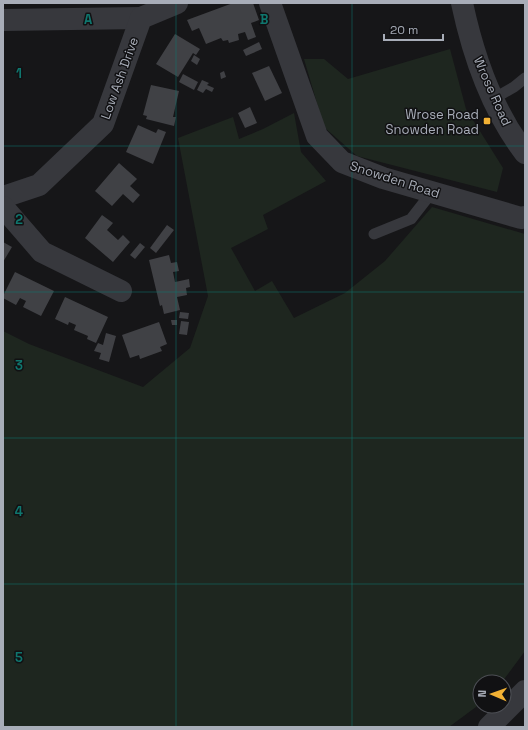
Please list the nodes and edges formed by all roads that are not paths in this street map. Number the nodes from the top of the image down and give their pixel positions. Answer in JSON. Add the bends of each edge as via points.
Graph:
{"nodes":[{"id":1,"x":177,"y":3,"type":"edge"},
{"id":2,"x":270,"y":3,"type":"edge"},
{"id":3,"x":462,"y":3,"type":"edge"},
{"id":4,"x":141,"y":18,"type":"junction"},
{"id":5,"x":3,"y":20,"type":"edge"},
{"id":6,"x":525,"y":78,"type":"edge"},
{"id":7,"x":493,"y":99,"type":"junction"},
{"id":8,"x":525,"y":153,"type":"edge"},
{"id":9,"x":432,"y":192,"type":"junction"},
{"id":10,"x":3,"y":197,"type":"edge"},
{"id":11,"x":3,"y":207,"type":"edge"},
{"id":12,"x":525,"y":217,"type":"edge"},
{"id":13,"x":374,"y":234,"type":"dead end"},
{"id":14,"x":121,"y":291,"type":"dead end"},
{"id":15,"x":525,"y":691,"type":"edge"},
{"id":16,"x":489,"y":727,"type":"edge"}],
"edges":[{"from":1,"to":4,"type":"street"},
{"from":2,"to":9,"type":"street","name":"Snowden Road","via":[[317,136],[342,162],[383,178]]},
{"from":3,"to":7,"type":"street","name":"Wrose Road","via":[[469,35]]},
{"from":4,"to":5,"type":"street"},
{"from":4,"to":10,"type":"street","name":"Low Ash Drive","via":[[103,124],[39,185]]},
{"from":6,"to":7,"type":"lane"},
{"from":7,"to":8,"type":"street","name":"Wrose Road","via":[[514,139]]},
{"from":9,"to":12,"type":"street","name":"Snowden Road","via":[[521,218]]},
{"from":9,"to":13,"type":"lane","via":[[411,219]]},
{"from":11,"to":14,"type":"street","via":[[42,252]]},
{"from":15,"to":16,"type":"street"}]}
